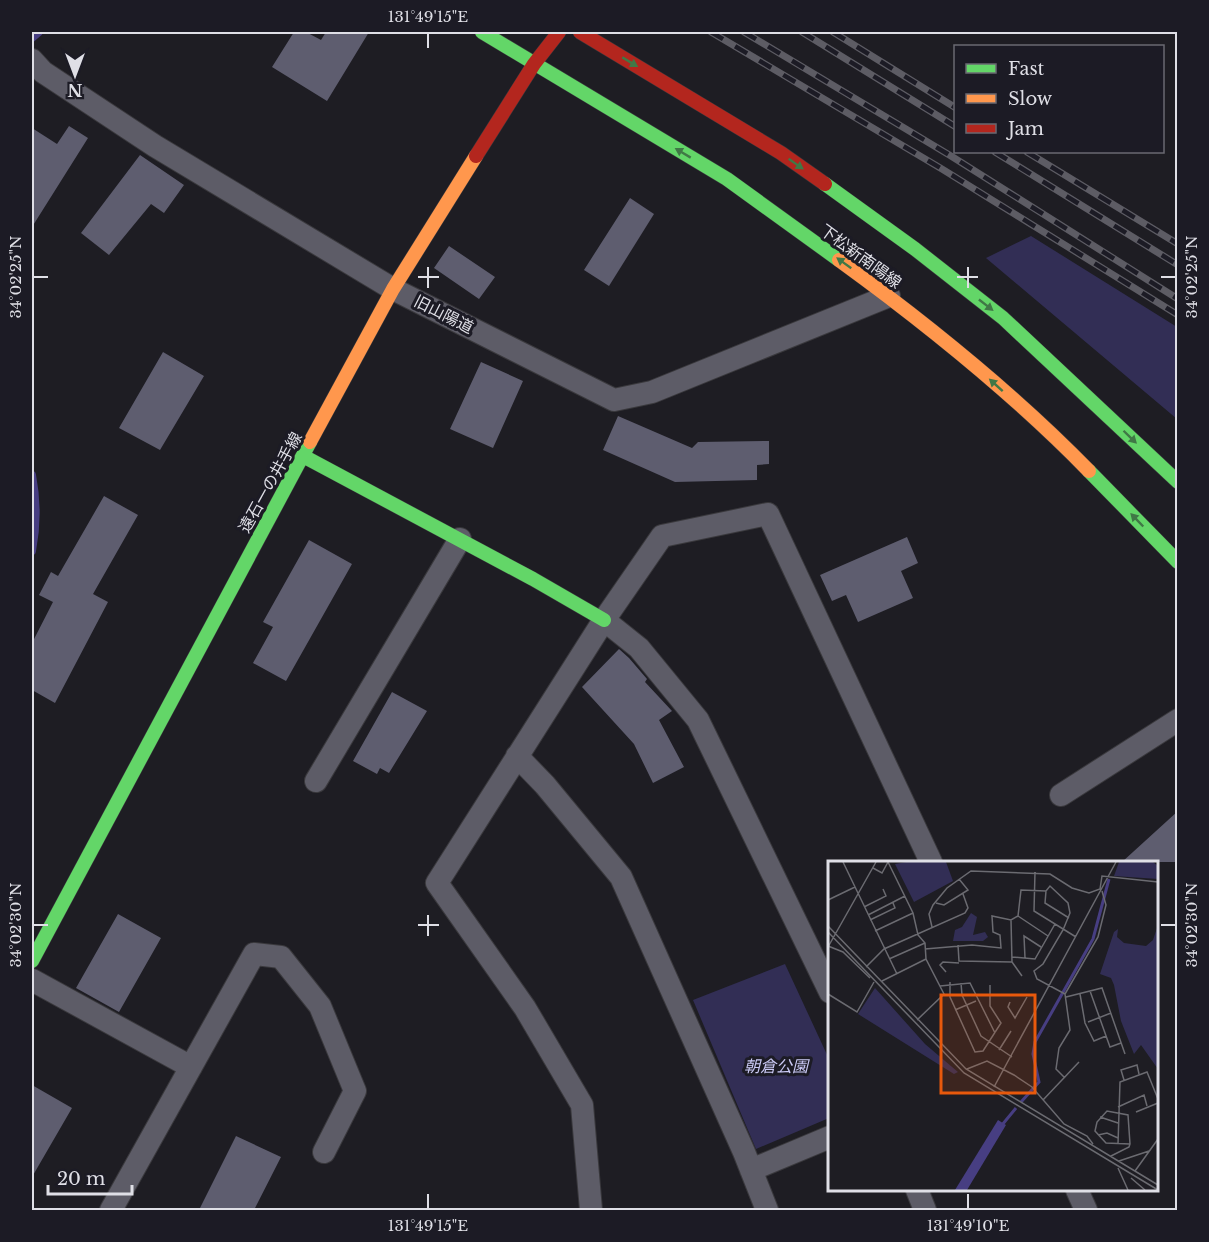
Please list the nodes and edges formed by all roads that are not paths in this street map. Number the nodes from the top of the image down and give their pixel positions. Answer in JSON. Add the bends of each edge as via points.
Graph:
{"nodes":[{"id":1,"x":482,"y":32,"type":"edge"},
{"id":2,"x":559,"y":32,"type":"edge"},
{"id":3,"x":580,"y":32,"type":"edge"},
{"id":4,"x":32,"y":60,"type":"edge"},
{"id":5,"x":534,"y":64,"type":"junction"},
{"id":6,"x":393,"y":289,"type":"junction"},
{"id":7,"x":889,"y":296,"type":"junction"},
{"id":8,"x":303,"y":456,"type":"junction"},
{"id":9,"x":1178,"y":482,"type":"edge"},
{"id":10,"x":460,"y":540,"type":"junction"},
{"id":11,"x":1178,"y":562,"type":"edge"},
{"id":12,"x":604,"y":620,"type":"junction"},
{"id":13,"x":1178,"y":720,"type":"edge"},
{"id":14,"x":517,"y":756,"type":"junction"},
{"id":15,"x":316,"y":781,"type":"dead end"},
{"id":16,"x":1062,"y":795,"type":"dead end"},
{"id":17,"x":931,"y":861,"type":"edge"},
{"id":18,"x":32,"y":961,"type":"edge"},
{"id":19,"x":32,"y":980,"type":"edge"},
{"id":20,"x":828,"y":988,"type":"edge"},
{"id":21,"x":190,"y":1067,"type":"junction"},
{"id":22,"x":828,"y":1138,"type":"edge"},
{"id":23,"x":324,"y":1152,"type":"dead end"},
{"id":24,"x":751,"y":1170,"type":"junction"},
{"id":25,"x":917,"y":1191,"type":"edge"},
{"id":26,"x":1077,"y":1191,"type":"edge"},
{"id":27,"x":111,"y":1210,"type":"edge"},
{"id":28,"x":591,"y":1210,"type":"edge"},
{"id":29,"x":767,"y":1210,"type":"edge"},
{"id":30,"x":925,"y":1210,"type":"edge"},
{"id":31,"x":1086,"y":1210,"type":"edge"}],
"edges":[{"from":1,"to":5,"type":"main road","name":"下松新南陽線"},
{"from":2,"to":5,"type":"main road","name":"遠石一の井手線"},
{"from":3,"to":9,"type":"main road","one_way":true,"via":[[781,153],[915,249],[1003,318]]},
{"from":4,"to":6,"type":"street","name":"旧山陽道","via":[[43,72],[155,146]]},
{"from":5,"to":6,"type":"main road","name":"遠石一の井手線"},
{"from":7,"to":5,"type":"main road","name":"下松新南陽線","one_way":true,"via":[[727,179]]},
{"from":6,"to":7,"type":"street","name":"旧山陽道","via":[[614,400],[652,392]]},
{"from":6,"to":8,"type":"main road","name":"遠石一の井手線"},
{"from":11,"to":7,"type":"main road","name":"下松新南陽線","one_way":true,"via":[[1064,445]]},
{"from":8,"to":10,"type":"main road"},
{"from":8,"to":18,"type":"main road","name":"遠石一の井手線"},
{"from":10,"to":12,"type":"main road"},
{"from":10,"to":15,"type":"street"},
{"from":12,"to":14,"type":"street"},
{"from":12,"to":17,"type":"street","via":[[662,536],[768,514]]},
{"from":12,"to":20,"type":"street","via":[[639,648],[698,720]]},
{"from":13,"to":16,"type":"street"},
{"from":14,"to":24,"type":"street","via":[[621,877]]},
{"from":14,"to":28,"type":"street","via":[[437,883],[525,1008],[582,1105]]},
{"from":19,"to":21,"type":"street"},
{"from":21,"to":23,"type":"street","via":[[254,954],[281,957],[320,1006],[355,1091]]},
{"from":21,"to":27,"type":"street"},
{"from":22,"to":24,"type":"street"},
{"from":24,"to":29,"type":"street"},
{"from":25,"to":30,"type":"street"},
{"from":26,"to":31,"type":"street"}]}
